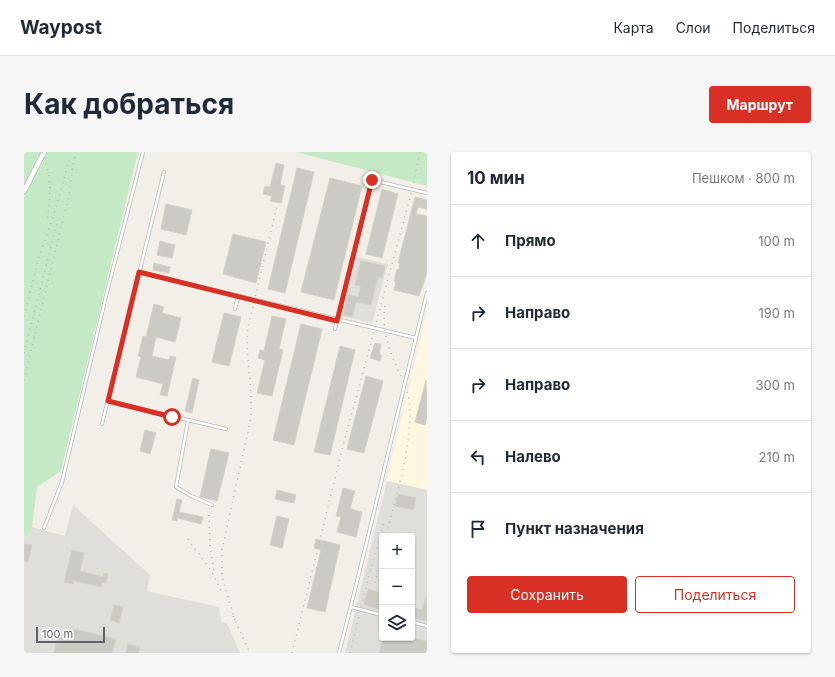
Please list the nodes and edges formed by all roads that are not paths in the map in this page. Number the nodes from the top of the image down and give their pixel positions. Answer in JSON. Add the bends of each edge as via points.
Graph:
{"nodes":[{"id":1,"x":44,"y":152,"type":"edge"},
{"id":2,"x":143,"y":152,"type":"edge"},
{"id":3,"x":164,"y":172,"type":"dead end"},
{"id":4,"x":24,"y":191,"type":"edge"},
{"id":5,"x":427,"y":193,"type":"edge"},
{"id":6,"x":139,"y":272,"type":"junction"},
{"id":7,"x":427,"y":293,"type":"edge"},
{"id":8,"x":238,"y":297,"type":"junction"},
{"id":9,"x":235,"y":309,"type":"dead end"},
{"id":10,"x":337,"y":321,"type":"junction"},
{"id":11,"x":335,"y":329,"type":"dead end"},
{"id":12,"x":416,"y":338,"type":"junction"},
{"id":13,"x":108,"y":401,"type":"junction"},
{"id":14,"x":188,"y":421,"type":"junction"},
{"id":15,"x":102,"y":424,"type":"dead end"},
{"id":16,"x":226,"y":430,"type":"dead end"},
{"id":17,"x":212,"y":505,"type":"dead end"},
{"id":18,"x":44,"y":528,"type":"dead end"},
{"id":19,"x":351,"y":607,"type":"junction"},
{"id":20,"x":379,"y":614,"type":"edge"},
{"id":21,"x":415,"y":623,"type":"edge"},
{"id":22,"x":427,"y":626,"type":"edge"},
{"id":23,"x":339,"y":653,"type":"edge"}],
"edges":[{"from":1,"to":4,"type":"street"},
{"from":2,"to":18,"type":"lane","via":[[62,482]]},
{"from":3,"to":6,"type":"lane"},
{"from":5,"to":10,"type":"lane","via":[[372,180]]},
{"from":6,"to":8,"type":"lane"},
{"from":6,"to":13,"type":"lane"},
{"from":7,"to":12,"type":"lane"},
{"from":8,"to":9,"type":"lane"},
{"from":8,"to":10,"type":"lane"},
{"from":10,"to":11,"type":"lane"},
{"from":10,"to":12,"type":"lane"},
{"from":12,"to":19,"type":"lane"},
{"from":13,"to":14,"type":"lane"},
{"from":13,"to":15,"type":"lane"},
{"from":14,"to":16,"type":"lane"},
{"from":14,"to":17,"type":"lane","via":[[176,487]]},
{"from":19,"to":20,"type":"lane"},
{"from":19,"to":23,"type":"lane"},
{"from":21,"to":22,"type":"lane"}]}
